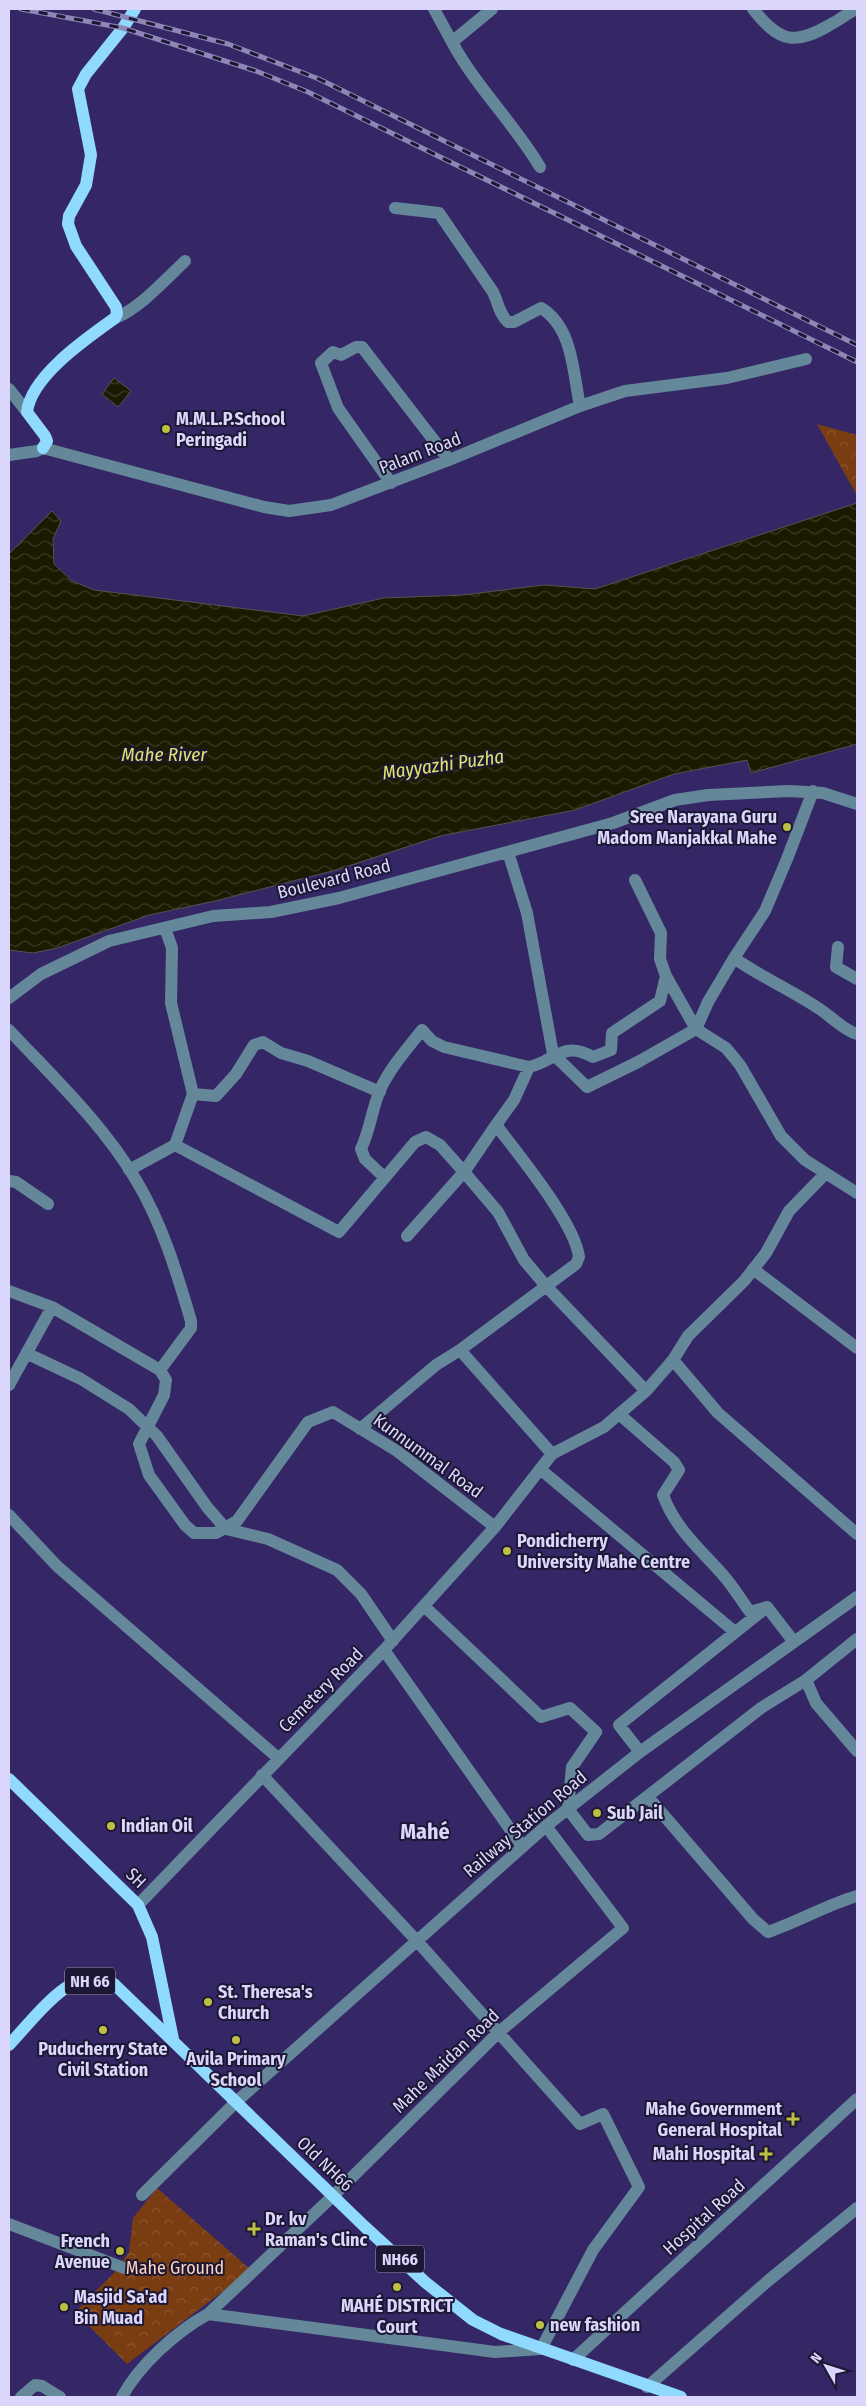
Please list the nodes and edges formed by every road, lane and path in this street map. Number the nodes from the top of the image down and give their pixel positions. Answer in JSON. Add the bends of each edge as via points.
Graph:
{"nodes":[{"id":1,"x":135,"y":9,"type":"edge"},
{"id":2,"x":434,"y":9,"type":"edge"},
{"id":3,"x":492,"y":9,"type":"edge"},
{"id":4,"x":754,"y":9,"type":"edge"},
{"id":5,"x":857,"y":9,"type":"edge"},
{"id":6,"x":452,"y":42,"type":"junction"},
{"id":7,"x":540,"y":168,"type":"dead end"},
{"id":8,"x":396,"y":208,"type":"dead end"},
{"id":9,"x":185,"y":261,"type":"dead end"},
{"id":10,"x":115,"y":318,"type":"junction"},
{"id":11,"x":806,"y":359,"type":"dead end"},
{"id":12,"x":9,"y":389,"type":"edge"},
{"id":13,"x":580,"y":406,"type":"junction"},
{"id":14,"x":27,"y":412,"type":"junction"},
{"id":15,"x":44,"y":448,"type":"junction"},
{"id":16,"x":9,"y":455,"type":"edge"},
{"id":17,"x":449,"y":460,"type":"junction"},
{"id":18,"x":391,"y":483,"type":"junction"},
{"id":19,"x":813,"y":791,"type":"junction"},
{"id":20,"x":857,"y":804,"type":"edge"},
{"id":21,"x":508,"y":852,"type":"junction"},
{"id":22,"x":635,"y":880,"type":"dead end"},
{"id":23,"x":165,"y":928,"type":"junction"},
{"id":24,"x":838,"y":947,"type":"dead end"},
{"id":25,"x":734,"y":958,"type":"junction"},
{"id":26,"x":666,"y":976,"type":"junction"},
{"id":27,"x":857,"y":979,"type":"edge"},
{"id":28,"x":9,"y":998,"type":"edge"},
{"id":29,"x":696,"y":1029,"type":"junction"},
{"id":30,"x":9,"y":1030,"type":"edge"},
{"id":31,"x":857,"y":1034,"type":"edge"},
{"id":32,"x":554,"y":1054,"type":"junction"},
{"id":33,"x":529,"y":1067,"type":"junction"},
{"id":34,"x":380,"y":1092,"type":"junction"},
{"id":35,"x":194,"y":1094,"type":"junction"},
{"id":36,"x":496,"y":1125,"type":"junction"},
{"id":37,"x":175,"y":1145,"type":"junction"},
{"id":38,"x":129,"y":1170,"type":"junction"},
{"id":39,"x":464,"y":1172,"type":"junction"},
{"id":40,"x":825,"y":1174,"type":"junction"},
{"id":41,"x":384,"y":1177,"type":"junction"},
{"id":42,"x":9,"y":1181,"type":"edge"},
{"id":43,"x":857,"y":1193,"type":"edge"},
{"id":44,"x":48,"y":1204,"type":"dead end"},
{"id":45,"x":407,"y":1236,"type":"dead end"},
{"id":46,"x":753,"y":1269,"type":"junction"},
{"id":47,"x":546,"y":1286,"type":"junction"},
{"id":48,"x":9,"y":1292,"type":"edge"},
{"id":49,"x":52,"y":1307,"type":"junction"},
{"id":50,"x":857,"y":1348,"type":"edge"},
{"id":51,"x":460,"y":1350,"type":"junction"},
{"id":52,"x":28,"y":1354,"type":"junction"},
{"id":53,"x":674,"y":1360,"type":"junction"},
{"id":54,"x":160,"y":1370,"type":"junction"},
{"id":55,"x":9,"y":1385,"type":"edge"},
{"id":56,"x":646,"y":1391,"type":"junction"},
{"id":57,"x":620,"y":1414,"type":"junction"},
{"id":58,"x":147,"y":1428,"type":"junction"},
{"id":59,"x":360,"y":1429,"type":"junction"},
{"id":60,"x":552,"y":1454,"type":"junction"},
{"id":61,"x":540,"y":1469,"type":"junction"},
{"id":62,"x":9,"y":1516,"type":"edge"},
{"id":63,"x":495,"y":1527,"type":"junction"},
{"id":64,"x":226,"y":1529,"type":"junction"},
{"id":65,"x":857,"y":1534,"type":"edge"},
{"id":66,"x":857,"y":1597,"type":"edge"},
{"id":67,"x":424,"y":1606,"type":"junction"},
{"id":68,"x":767,"y":1607,"type":"junction"},
{"id":69,"x":736,"y":1632,"type":"junction"},
{"id":70,"x":857,"y":1638,"type":"edge"},
{"id":71,"x":393,"y":1640,"type":"junction"},
{"id":72,"x":794,"y":1642,"type":"junction"},
{"id":73,"x":384,"y":1650,"type":"junction"},
{"id":74,"x":806,"y":1680,"type":"junction"},
{"id":75,"x":857,"y":1751,"type":"edge"},
{"id":76,"x":640,"y":1752,"type":"junction"},
{"id":77,"x":278,"y":1758,"type":"junction"},
{"id":78,"x":262,"y":1774,"type":"junction"},
{"id":79,"x":9,"y":1779,"type":"edge"},
{"id":80,"x":648,"y":1797,"type":"junction"},
{"id":81,"x":568,"y":1809,"type":"junction"},
{"id":82,"x":546,"y":1826,"type":"junction"},
{"id":83,"x":522,"y":1846,"type":"junction"},
{"id":84,"x":857,"y":1896,"type":"edge"},
{"id":85,"x":138,"y":1905,"type":"junction"},
{"id":86,"x":417,"y":1941,"type":"junction"},
{"id":87,"x":499,"y":2032,"type":"junction"},
{"id":88,"x":173,"y":2040,"type":"junction"},
{"id":89,"x":9,"y":2045,"type":"edge"},
{"id":90,"x":857,"y":2098,"type":"edge"},
{"id":91,"x":236,"y":2102,"type":"junction"},
{"id":92,"x":142,"y":2195,"type":"dead end"},
{"id":93,"x":333,"y":2196,"type":"junction"},
{"id":94,"x":857,"y":2208,"type":"edge"},
{"id":95,"x":9,"y":2224,"type":"edge"},
{"id":96,"x":124,"y":2268,"type":"dead end"},
{"id":97,"x":208,"y":2314,"type":"junction"},
{"id":98,"x":541,"y":2349,"type":"junction"},
{"id":99,"x":572,"y":2360,"type":"junction"},
{"id":100,"x":647,"y":2387,"type":"junction"},
{"id":101,"x":21,"y":2397,"type":"edge"},
{"id":102,"x":60,"y":2397,"type":"edge"},
{"id":103,"x":122,"y":2397,"type":"edge"},
{"id":104,"x":681,"y":2397,"type":"edge"}],
"edges":[{"from":1,"to":10,"type":"main road","via":[[78,89],[91,155],[86,185],[68,224],[76,246],[116,307]]},
{"from":2,"to":6,"type":"street"},
{"from":3,"to":6,"type":"street"},
{"from":4,"to":5,"type":"street","via":[[782,37],[817,33]]},
{"from":6,"to":7,"type":"street","via":[[525,142]]},
{"from":8,"to":13,"type":"street","via":[[438,213],[492,292],[499,303],[500,313],[508,322],[541,308],[548,312],[567,340]]},
{"from":9,"to":10,"type":"street","via":[[158,287]]},
{"from":10,"to":14,"type":"main road","via":[[55,367],[33,392]]},
{"from":11,"to":13,"type":"street","name":"Palam Road","via":[[726,378],[625,391]]},
{"from":12,"to":14,"type":"street"},
{"from":13,"to":17,"type":"street","name":"Palam Road"},
{"from":14,"to":15,"type":"main road","via":[[45,436]]},
{"from":15,"to":16,"type":"street"},
{"from":15,"to":18,"type":"street","name":"Palam Road","via":[[235,500],[289,510],[330,505]]},
{"from":17,"to":18,"type":"street","name":"Palam Road"},
{"from":17,"to":18,"type":"street","via":[[362,347],[341,355],[333,352],[321,363],[338,408]]},
{"from":19,"to":20,"type":"street","name":"Boulevard Road"},
{"from":19,"to":21,"type":"street","name":"Boulevard Road","via":[[708,795],[675,800],[613,823]]},
{"from":19,"to":25,"type":"street","via":[[765,911]]},
{"from":21,"to":23,"type":"street","name":"Boulevard Road","via":[[339,898],[271,912],[213,916]]},
{"from":21,"to":32,"type":"street","via":[[526,913]]},
{"from":22,"to":26,"type":"street","via":[[661,934],[660,959]]},
{"from":23,"to":28,"type":"street","name":"Boulevard Road","via":[[108,941],[41,974]]},
{"from":23,"to":35,"type":"street","via":[[172,948],[171,1003]]},
{"from":24,"to":27,"type":"street","via":[[836,966]]},
{"from":25,"to":29,"type":"street"},
{"from":25,"to":31,"type":"street"},
{"from":26,"to":29,"type":"street"},
{"from":26,"to":32,"type":"street","via":[[660,1001],[612,1033],[611,1050],[593,1057],[580,1050]]},
{"from":29,"to":32,"type":"street","via":[[587,1087]]},
{"from":29,"to":40,"type":"street","via":[[726,1048],[740,1065],[781,1136]]},
{"from":30,"to":38,"type":"street","via":[[96,1123]]},
{"from":32,"to":33,"type":"street"},
{"from":33,"to":34,"type":"street","via":[[444,1047],[432,1041],[422,1030]]},
{"from":33,"to":36,"type":"street","via":[[514,1100]]},
{"from":34,"to":35,"type":"street","via":[[281,1053],[263,1042],[254,1045],[236,1074],[216,1096]]},
{"from":34,"to":41,"type":"street","via":[[362,1149],[365,1159]]},
{"from":35,"to":37,"type":"street"},
{"from":36,"to":39,"type":"street"},
{"from":36,"to":47,"type":"street","via":[[560,1215],[578,1252],[576,1264]]},
{"from":37,"to":38,"type":"street"},
{"from":37,"to":41,"type":"street","via":[[339,1232]]},
{"from":38,"to":54,"type":"street","via":[[162,1233],[191,1321],[188,1334]]},
{"from":39,"to":41,"type":"street","via":[[440,1145],[426,1137],[415,1142]]},
{"from":39,"to":45,"type":"street"},
{"from":39,"to":47,"type":"street","via":[[498,1212],[515,1246]]},
{"from":40,"to":43,"type":"street"},
{"from":40,"to":46,"type":"street","via":[[789,1211],[766,1253]]},
{"from":42,"to":44,"type":"street","via":[[16,1182]]},
{"from":46,"to":50,"type":"street"},
{"from":46,"to":53,"type":"street","via":[[688,1336]]},
{"from":47,"to":51,"type":"street"},
{"from":47,"to":56,"type":"street"},
{"from":48,"to":49,"type":"street"},
{"from":49,"to":52,"type":"street"},
{"from":49,"to":54,"type":"street"},
{"from":51,"to":59,"type":"street","via":[[436,1365]]},
{"from":51,"to":60,"type":"street"},
{"from":52,"to":55,"type":"street"},
{"from":52,"to":58,"type":"street","via":[[106,1393]]},
{"from":53,"to":56,"type":"street"},
{"from":53,"to":65,"type":"street","via":[[718,1414]]},
{"from":54,"to":58,"type":"street","via":[[166,1380],[164,1395]]},
{"from":56,"to":57,"type":"street"},
{"from":57,"to":60,"type":"street","via":[[604,1427]]},
{"from":57,"to":68,"type":"street","via":[[679,1470],[663,1495],[670,1514],[693,1545],[723,1575],[750,1612]]},
{"from":58,"to":64,"type":"street","via":[[162,1443]]},
{"from":58,"to":64,"type":"street","via":[[139,1444],[149,1475],[185,1525],[201,1534],[216,1534]]},
{"from":59,"to":63,"type":"street","name":"Kunnummal Road","via":[[397,1451]]},
{"from":59,"to":64,"type":"street","name":"Kunnummal Road","via":[[333,1412],[308,1422],[237,1520]]},
{"from":60,"to":61,"type":"street"},
{"from":61,"to":63,"type":"street"},
{"from":61,"to":69,"type":"street"},
{"from":62,"to":77,"type":"street","via":[[56,1566]]},
{"from":63,"to":67,"type":"street"},
{"from":64,"to":71,"type":"street","via":[[268,1538],[337,1570],[361,1594]]},
{"from":66,"to":72,"type":"street","name":"Railway Station Road"},
{"from":67,"to":71,"type":"street"},
{"from":67,"to":81,"type":"street","via":[[541,1717],[570,1708],[596,1732],[572,1767]]},
{"from":68,"to":69,"type":"street"},
{"from":68,"to":72,"type":"street"},
{"from":69,"to":76,"type":"street","via":[[619,1725]]},
{"from":70,"to":74,"type":"street"},
{"from":71,"to":73,"type":"street"},
{"from":72,"to":76,"type":"street","name":"Railway Station Road"},
{"from":73,"to":77,"type":"street","name":"Cemetery Road"},
{"from":73,"to":83,"type":"street","name":"Cemetery Road"},
{"from":74,"to":75,"type":"street","via":[[816,1703]]},
{"from":74,"to":80,"type":"street","via":[[761,1708]]},
{"from":76,"to":81,"type":"street","name":"Railway Station Road"},
{"from":77,"to":78,"type":"street","name":"Cemetery Road"},
{"from":78,"to":85,"type":"street","name":"Cemetery Road"},
{"from":78,"to":86,"type":"street"},
{"from":79,"to":85,"type":"main road","name":"SH"},
{"from":80,"to":81,"type":"street","via":[[599,1834],[588,1835]]},
{"from":80,"to":84,"type":"street","via":[[753,1919],[768,1932]]},
{"from":81,"to":82,"type":"street","name":"Railway Station Road"},
{"from":82,"to":83,"type":"street","name":"Railway Station Road"},
{"from":82,"to":87,"type":"street","name":"Mahe Maidan Road","via":[[623,1928]]},
{"from":83,"to":86,"type":"street","name":"Railway Station Road"},
{"from":85,"to":88,"type":"main road","name":"SH","via":[[152,1937]]},
{"from":86,"to":87,"type":"street"},
{"from":86,"to":91,"type":"street","name":"Railway Station Road"},
{"from":87,"to":93,"type":"street","name":"Mahe Maidan Road"},
{"from":87,"to":98,"type":"street","via":[[580,2124],[603,2114],[639,2186],[593,2250]]},
{"from":88,"to":89,"type":"main road","name":"Old NH66","number":"NH 66","via":[[114,1984],[91,1980],[71,1985]]},
{"from":88,"to":91,"type":"main road","name":"Old NH66","number":"NH66"},
{"from":90,"to":99,"type":"street","name":"Hospital Road"},
{"from":91,"to":92,"type":"street","name":"Railway Station Road"},
{"from":91,"to":93,"type":"main road","name":"Old NH66","number":"NH66"},
{"from":93,"to":97,"type":"street","name":"Mahe Maidan Road"},
{"from":93,"to":98,"type":"main road","name":"Old NH66","number":"NH66","via":[[425,2282],[473,2320]]},
{"from":94,"to":100,"type":"street","via":[[761,2286]]},
{"from":95,"to":96,"type":"street"},
{"from":97,"to":98,"type":"street","via":[[495,2352]]},
{"from":97,"to":103,"type":"street","name":"Mahe Maidan Road","via":[[164,2345]]},
{"from":98,"to":99,"type":"main road","name":"Old NH66","number":"NH66"},
{"from":99,"to":100,"type":"main road","name":"Old NH66","number":"NH66"},
{"from":100,"to":104,"type":"main road","name":"Old NH66","number":"NH66"},
{"from":101,"to":102,"type":"street","via":[[35,2386],[42,2386]]}]}
